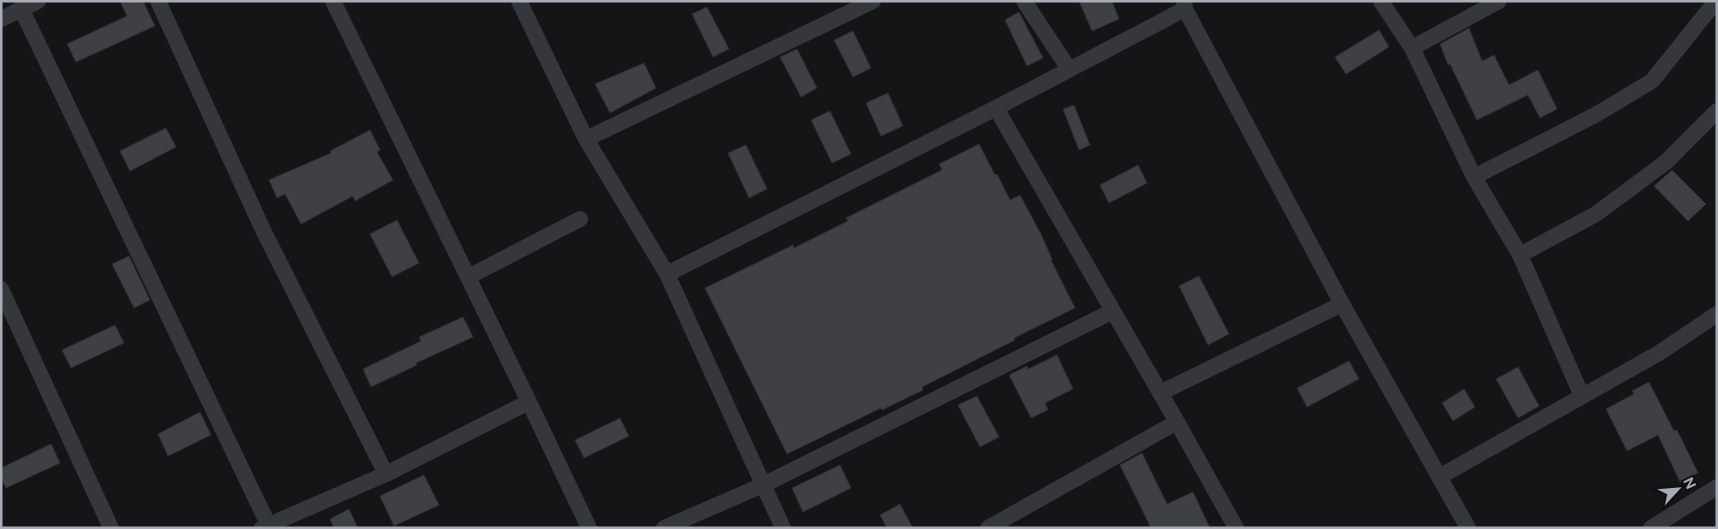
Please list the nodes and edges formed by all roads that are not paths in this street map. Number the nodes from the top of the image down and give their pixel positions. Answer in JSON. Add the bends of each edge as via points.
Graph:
{"nodes":[{"id":1,"x":38,"y":1,"type":"edge"},
{"id":2,"x":158,"y":1,"type":"edge"},
{"id":3,"x":333,"y":1,"type":"edge"},
{"id":4,"x":519,"y":1,"type":"edge"},
{"id":5,"x":873,"y":1,"type":"edge"},
{"id":6,"x":1024,"y":1,"type":"edge"},
{"id":7,"x":1381,"y":1,"type":"edge"},
{"id":8,"x":1499,"y":1,"type":"edge"},
{"id":9,"x":1716,"y":1,"type":"edge"},
{"id":10,"x":1184,"y":5,"type":"edge"},
{"id":11,"x":21,"y":8,"type":"junction"},
{"id":12,"x":1,"y":19,"type":"edge"},
{"id":13,"x":1412,"y":48,"type":"junction"},
{"id":14,"x":1069,"y":69,"type":"junction"},
{"id":15,"x":996,"y":108,"type":"junction"},
{"id":16,"x":1717,"y":111,"type":"edge"},
{"id":17,"x":586,"y":139,"type":"junction"},
{"id":18,"x":1474,"y":177,"type":"junction"},
{"id":19,"x":580,"y":219,"type":"dead end"},
{"id":20,"x":1520,"y":255,"type":"junction"},
{"id":21,"x":666,"y":274,"type":"junction"},
{"id":22,"x":468,"y":278,"type":"junction"},
{"id":23,"x":1,"y":289,"type":"edge"},
{"id":24,"x":1342,"y":304,"type":"junction"},
{"id":25,"x":1113,"y":311,"type":"junction"},
{"id":26,"x":1717,"y":314,"type":"edge"},
{"id":27,"x":1160,"y":393,"type":"junction"},
{"id":28,"x":1582,"y":396,"type":"junction"},
{"id":29,"x":529,"y":402,"type":"junction"},
{"id":30,"x":1177,"y":422,"type":"junction"},
{"id":31,"x":386,"y":474,"type":"junction"},
{"id":32,"x":1439,"y":477,"type":"junction"},
{"id":33,"x":763,"y":485,"type":"junction"},
{"id":34,"x":1717,"y":487,"type":"edge"},
{"id":35,"x":265,"y":526,"type":"edge"},
{"id":36,"x":111,"y":528,"type":"edge"},
{"id":37,"x":589,"y":528,"type":"edge"},
{"id":38,"x":664,"y":528,"type":"edge"},
{"id":39,"x":783,"y":528,"type":"edge"},
{"id":40,"x":988,"y":528,"type":"edge"},
{"id":41,"x":1236,"y":528,"type":"edge"},
{"id":42,"x":1468,"y":528,"type":"edge"},
{"id":43,"x":1651,"y":528,"type":"edge"}],
"edges":[{"from":1,"to":11,"type":"street"},
{"from":2,"to":31,"type":"street","via":[[264,232]]},
{"from":3,"to":22,"type":"street"},
{"from":4,"to":17,"type":"street"},
{"from":5,"to":17,"type":"street"},
{"from":6,"to":14,"type":"street"},
{"from":7,"to":13,"type":"street"},
{"from":8,"to":13,"type":"street"},
{"from":9,"to":18,"type":"street","via":[[1652,81],[1597,114]]},
{"from":10,"to":14,"type":"street"},
{"from":10,"to":24,"type":"street"},
{"from":11,"to":12,"type":"street"},
{"from":11,"to":35,"type":"street"},
{"from":13,"to":18,"type":"street"},
{"from":14,"to":15,"type":"street"},
{"from":15,"to":21,"type":"street"},
{"from":15,"to":25,"type":"street"},
{"from":16,"to":20,"type":"street","via":[[1666,162],[1596,214]]},
{"from":17,"to":21,"type":"street"},
{"from":18,"to":20,"type":"street"},
{"from":19,"to":22,"type":"street"},
{"from":20,"to":28,"type":"street"},
{"from":21,"to":33,"type":"street"},
{"from":22,"to":29,"type":"street"},
{"from":23,"to":36,"type":"street"},
{"from":24,"to":27,"type":"street"},
{"from":24,"to":32,"type":"street"},
{"from":25,"to":27,"type":"street"},
{"from":25,"to":33,"type":"street"},
{"from":26,"to":28,"type":"street","via":[[1659,353]]},
{"from":27,"to":30,"type":"street"},
{"from":28,"to":32,"type":"street"},
{"from":29,"to":31,"type":"street"},
{"from":29,"to":37,"type":"street"},
{"from":30,"to":40,"type":"street"},
{"from":30,"to":41,"type":"street"},
{"from":31,"to":35,"type":"street"},
{"from":32,"to":42,"type":"street"},
{"from":33,"to":38,"type":"street"},
{"from":33,"to":39,"type":"street"},
{"from":34,"to":43,"type":"street"}]}
